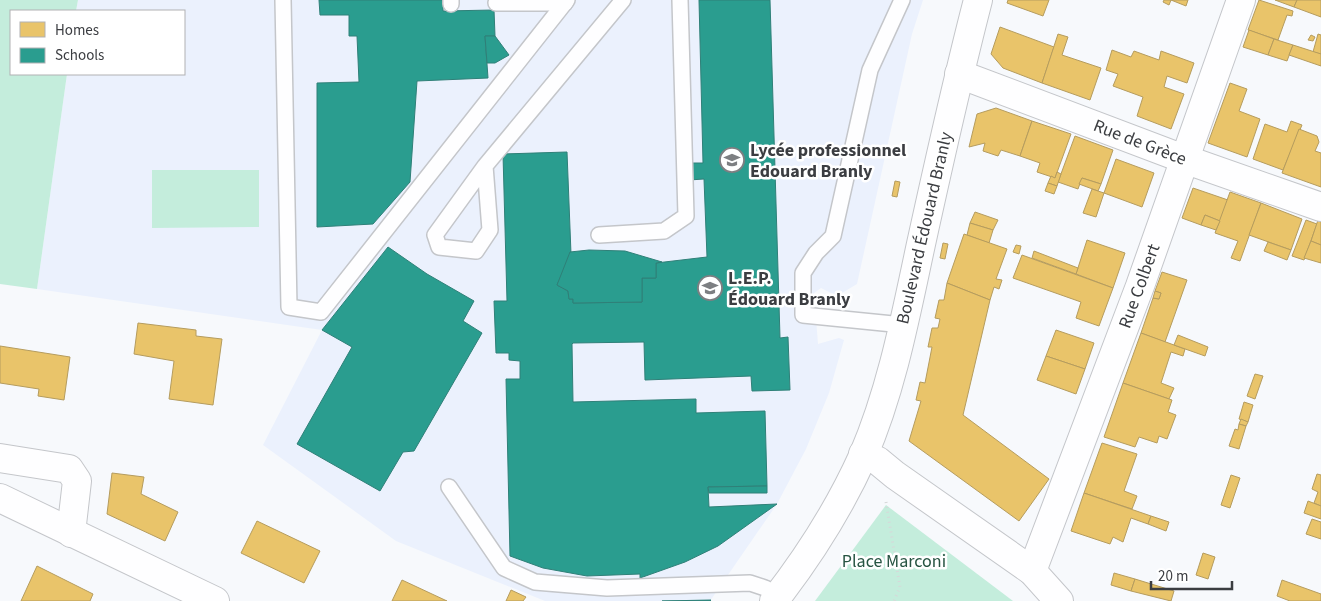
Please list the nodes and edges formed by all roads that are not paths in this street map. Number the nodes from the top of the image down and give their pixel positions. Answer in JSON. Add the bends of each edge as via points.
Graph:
{"nodes":[{"id":1,"x":283,"y":0,"type":"edge"},
{"id":2,"x":623,"y":0,"type":"edge"},
{"id":3,"x":680,"y":0,"type":"edge"},
{"id":4,"x":902,"y":0,"type":"edge"},
{"id":5,"x":978,"y":0,"type":"edge"},
{"id":6,"x":1241,"y":0,"type":"edge"},
{"id":7,"x":566,"y":2,"type":"edge"},
{"id":8,"x":496,"y":3,"type":"dead end"},
{"id":9,"x":959,"y":74,"type":"junction"},
{"id":10,"x":1184,"y":159,"type":"junction"},
{"id":11,"x":486,"y":166,"type":"junction"},
{"id":12,"x":1321,"y":207,"type":"edge"},
{"id":13,"x":599,"y":235,"type":"dead end"},
{"id":14,"x":903,"y":325,"type":"junction"},
{"id":15,"x":863,"y":454,"type":"junction"},
{"id":16,"x":0,"y":458,"type":"edge"},
{"id":17,"x":450,"y":487,"type":"dead end"},
{"id":18,"x":0,"y":498,"type":"edge"},
{"id":19,"x":70,"y":532,"type":"junction"},
{"id":20,"x":1032,"y":571,"type":"junction"},
{"id":21,"x":776,"y":598,"type":"edge"},
{"id":22,"x":215,"y":601,"type":"edge"},
{"id":23,"x":1059,"y":601,"type":"edge"}],
"edges":[{"from":1,"to":7,"type":"lane","via":[[289,308],[320,312]]},
{"from":2,"to":11,"type":"lane"},
{"from":3,"to":13,"type":"lane","via":[[686,216],[664,231]]},
{"from":4,"to":14,"type":"lane","via":[[870,70],[833,236],[803,273],[803,315]]},
{"from":5,"to":9,"type":"street","name":"Boulevard Édouard Branly"},
{"from":6,"to":10,"type":"street","name":"Rue Colbert"},
{"from":7,"to":8,"type":"lane"},
{"from":9,"to":10,"type":"street","name":"Rue de Grèce"},
{"from":9,"to":14,"type":"street","name":"Boulevard Édouard Branly"},
{"from":10,"to":12,"type":"street","name":"Rue de Grèce"},
{"from":10,"to":20,"type":"street","name":"Rue Colbert","via":[[1140,286]]},
{"from":11,"to":11,"type":"lane","via":[[435,235],[439,246],[476,250],[490,230]]},
{"from":14,"to":15,"type":"street","name":"Boulevard Édouard Branly"},
{"from":15,"to":20,"type":"street","via":[[878,461]]},
{"from":15,"to":21,"type":"street","name":"Boulevard Édouard Branly","via":[[838,507]]},
{"from":16,"to":19,"type":"street","via":[[69,469],[77,480]]},
{"from":17,"to":21,"type":"lane","via":[[504,568],[535,582],[607,588],[750,583]]},
{"from":18,"to":19,"type":"street"},
{"from":19,"to":22,"type":"street"},
{"from":20,"to":23,"type":"street"}]}
